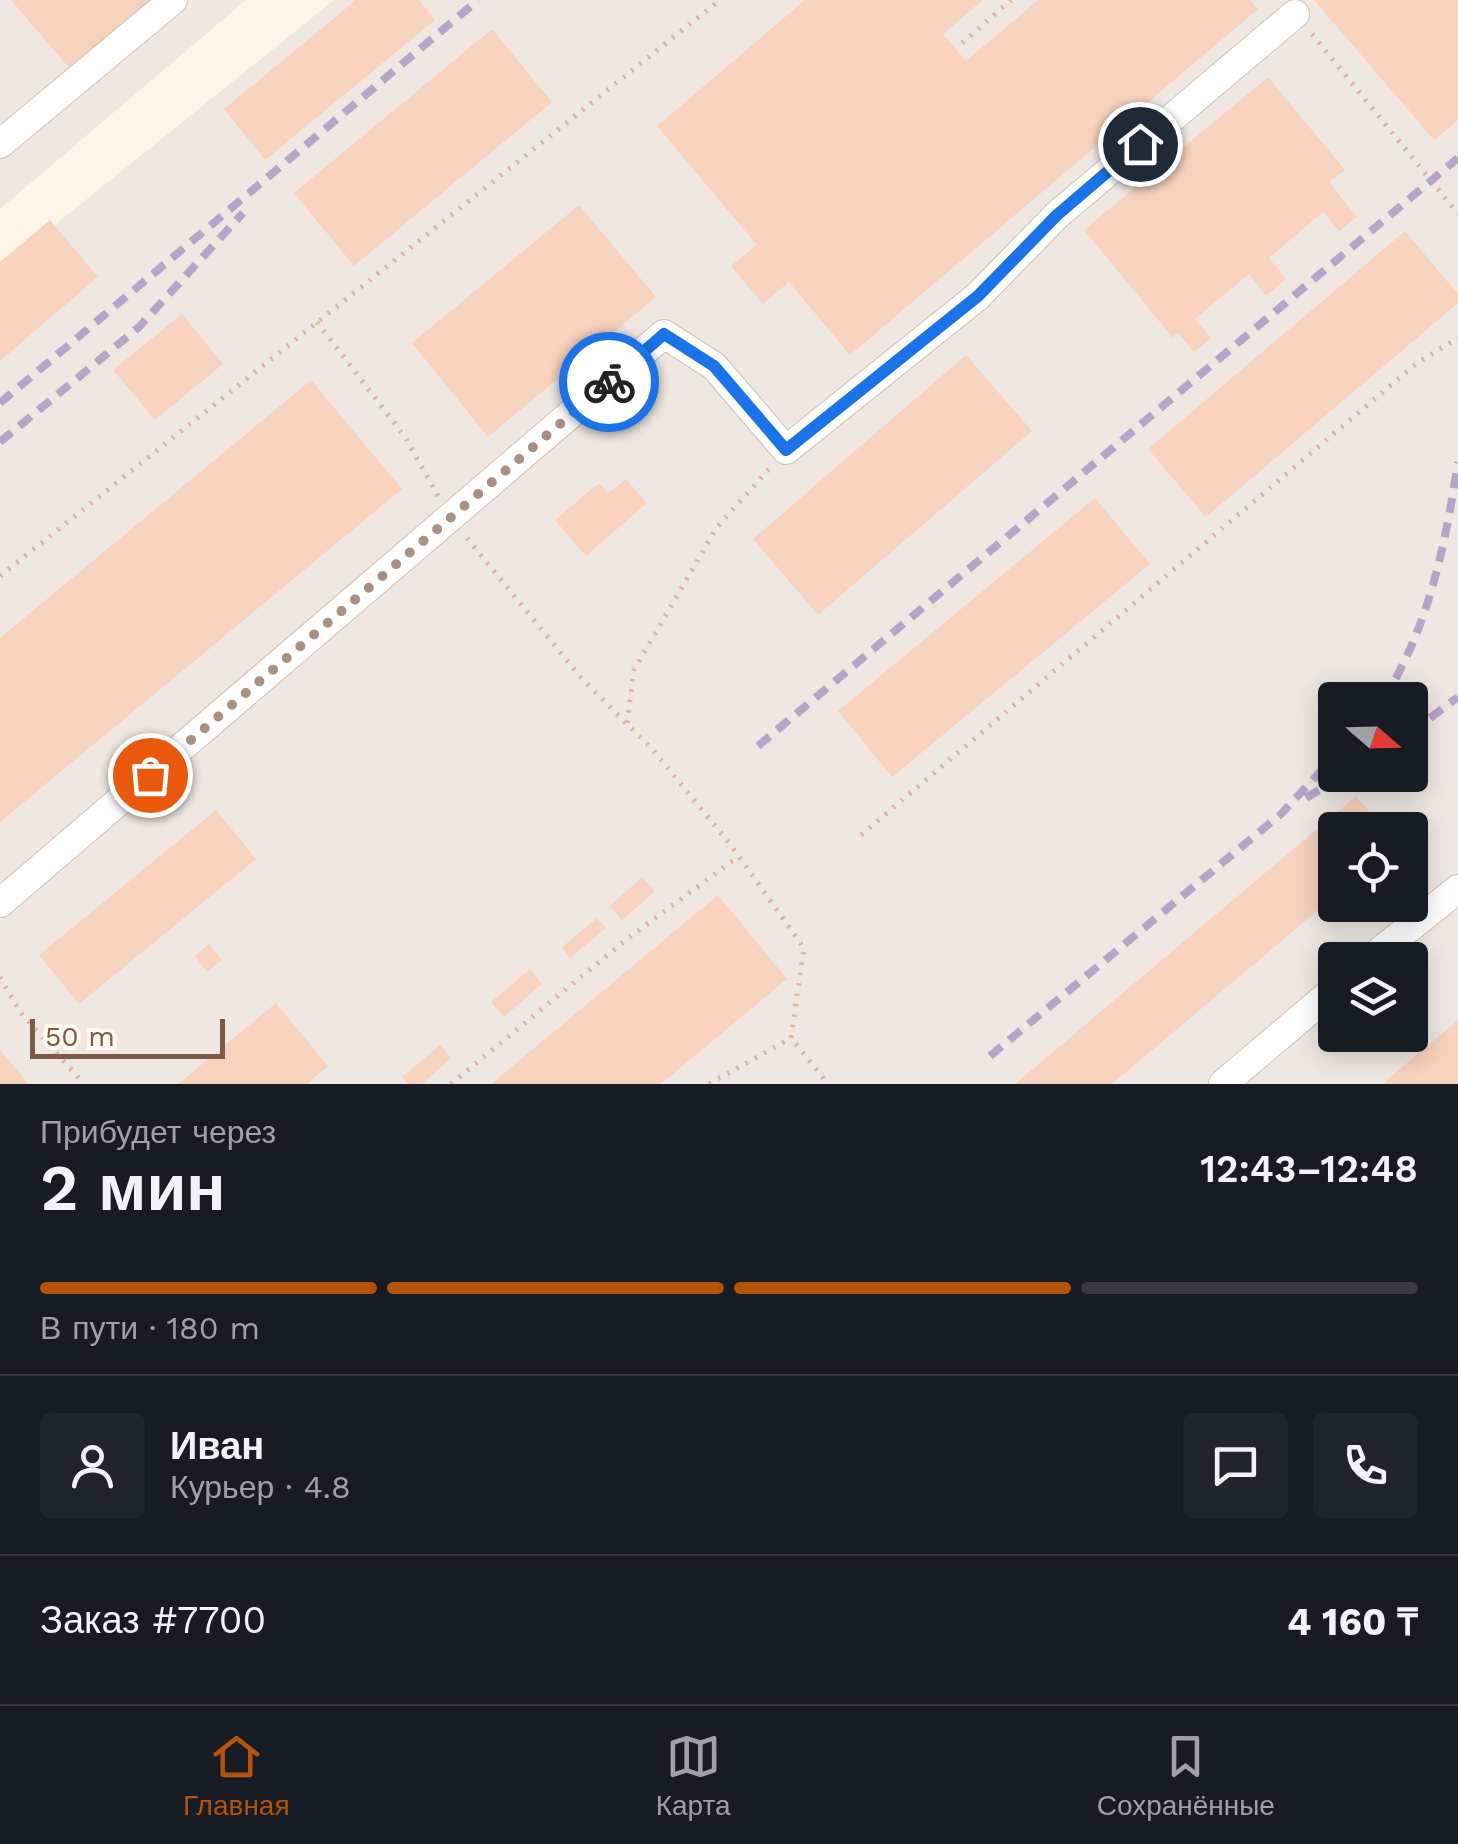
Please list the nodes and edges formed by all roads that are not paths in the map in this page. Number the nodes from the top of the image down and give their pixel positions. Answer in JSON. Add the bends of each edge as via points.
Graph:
{"nodes":[{"id":1,"x":174,"y":0,"type":"edge"},
{"id":2,"x":1295,"y":14,"type":"road end"},
{"id":3,"x":0,"y":144,"type":"edge"},
{"id":4,"x":1458,"y":889,"type":"edge"},
{"id":5,"x":0,"y":904,"type":"edge"},
{"id":6,"x":1392,"y":942,"type":"edge"},
{"id":7,"x":1318,"y":1003,"type":"edge"},
{"id":8,"x":1223,"y":1084,"type":"edge"}],
"edges":[{"from":1,"to":3,"type":"lane"},
{"from":2,"to":5,"type":"lane","via":[[1057,215],[978,296],[786,450],[714,366],[664,334]]},
{"from":4,"to":6,"type":"lane"},
{"from":7,"to":8,"type":"lane"}]}
